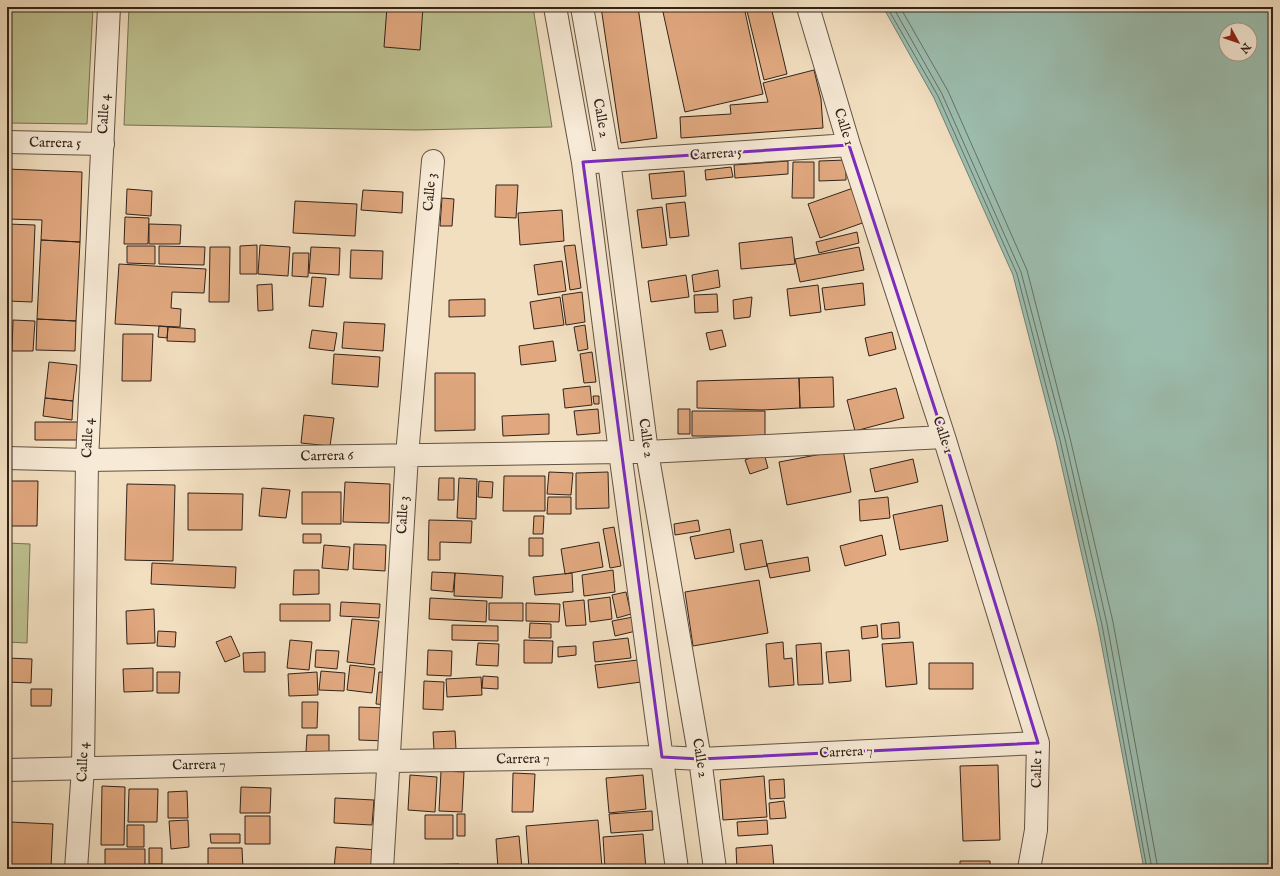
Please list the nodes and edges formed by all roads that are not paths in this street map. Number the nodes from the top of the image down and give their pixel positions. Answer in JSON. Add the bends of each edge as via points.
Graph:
{"nodes":[{"id":1,"x":109,"y":7,"type":"edge"},
{"id":2,"x":555,"y":7,"type":"edge"},
{"id":3,"x":582,"y":7,"type":"edge"},
{"id":4,"x":808,"y":7,"type":"edge"},
{"id":5,"x":7,"y":142,"type":"edge"},
{"id":6,"x":103,"y":144,"type":"junction"},
{"id":7,"x":849,"y":144,"type":"junction"},
{"id":8,"x":433,"y":161,"type":"dead end"},
{"id":9,"x":609,"y":161,"type":"junction"},
{"id":10,"x":583,"y":162,"type":"junction"},
{"id":11,"x":944,"y":438,"type":"junction"},
{"id":12,"x":620,"y":452,"type":"junction"},
{"id":13,"x":647,"y":452,"type":"junction"},
{"id":14,"x":407,"y":455,"type":"junction"},
{"id":15,"x":7,"y":458,"type":"edge"},
{"id":16,"x":86,"y":460,"type":"junction"},
{"id":17,"x":1038,"y":744,"type":"junction"},
{"id":18,"x":662,"y":757,"type":"junction"},
{"id":19,"x":700,"y":759,"type":"junction"},
{"id":20,"x":390,"y":761,"type":"junction"},
{"id":21,"x":83,"y":768,"type":"junction"},
{"id":22,"x":7,"y":770,"type":"edge"},
{"id":23,"x":76,"y":869,"type":"edge"},
{"id":24,"x":382,"y":869,"type":"edge"},
{"id":25,"x":677,"y":869,"type":"edge"},
{"id":26,"x":715,"y":869,"type":"edge"},
{"id":27,"x":1029,"y":869,"type":"edge"}],
"edges":[{"from":1,"to":6,"type":"street","name":"Calle 4"},
{"from":2,"to":10,"type":"street","name":"Calle 2"},
{"from":3,"to":9,"type":"street","name":"Calle 2"},
{"from":4,"to":7,"type":"street","name":"Calle 1"},
{"from":5,"to":6,"type":"street","name":"Carrera 5"},
{"from":6,"to":16,"type":"street","name":"Calle 4"},
{"from":7,"to":9,"type":"street","name":"Carrera 5"},
{"from":7,"to":11,"type":"street","name":"Calle 1"},
{"from":8,"to":14,"type":"street","name":"Calle 3"},
{"from":9,"to":10,"type":"street","name":"Carrera 5"},
{"from":9,"to":13,"type":"street","name":"Calle 2"},
{"from":10,"to":12,"type":"street","name":"Calle 2"},
{"from":11,"to":13,"type":"street","name":"Carrera 6"},
{"from":11,"to":17,"type":"street","name":"Calle 1"},
{"from":12,"to":13,"type":"street","name":"Carrera 6"},
{"from":12,"to":14,"type":"street","name":"Carrera 6"},
{"from":12,"to":18,"type":"street","name":"Calle 2"},
{"from":13,"to":19,"type":"street","name":"Calle 2"},
{"from":14,"to":16,"type":"street","name":"Carrera 6"},
{"from":14,"to":20,"type":"street","name":"Calle 3"},
{"from":15,"to":16,"type":"street","name":"Carrera 6"},
{"from":16,"to":21,"type":"street","name":"Calle 4"},
{"from":17,"to":19,"type":"street","name":"Carrera 7"},
{"from":17,"to":27,"type":"street","name":"Calle 1","via":[[1036,830]]},
{"from":18,"to":19,"type":"street","name":"Carrera 7"},
{"from":18,"to":20,"type":"street","name":"Carrera 7"},
{"from":18,"to":25,"type":"street","name":"Calle 2"},
{"from":19,"to":26,"type":"street","name":"Calle 2"},
{"from":20,"to":21,"type":"street","name":"Carrera 7"},
{"from":20,"to":24,"type":"street","name":"Calle 3"},
{"from":21,"to":22,"type":"street","name":"Carrera 7"},
{"from":21,"to":23,"type":"street","name":"Calle 4"}]}
